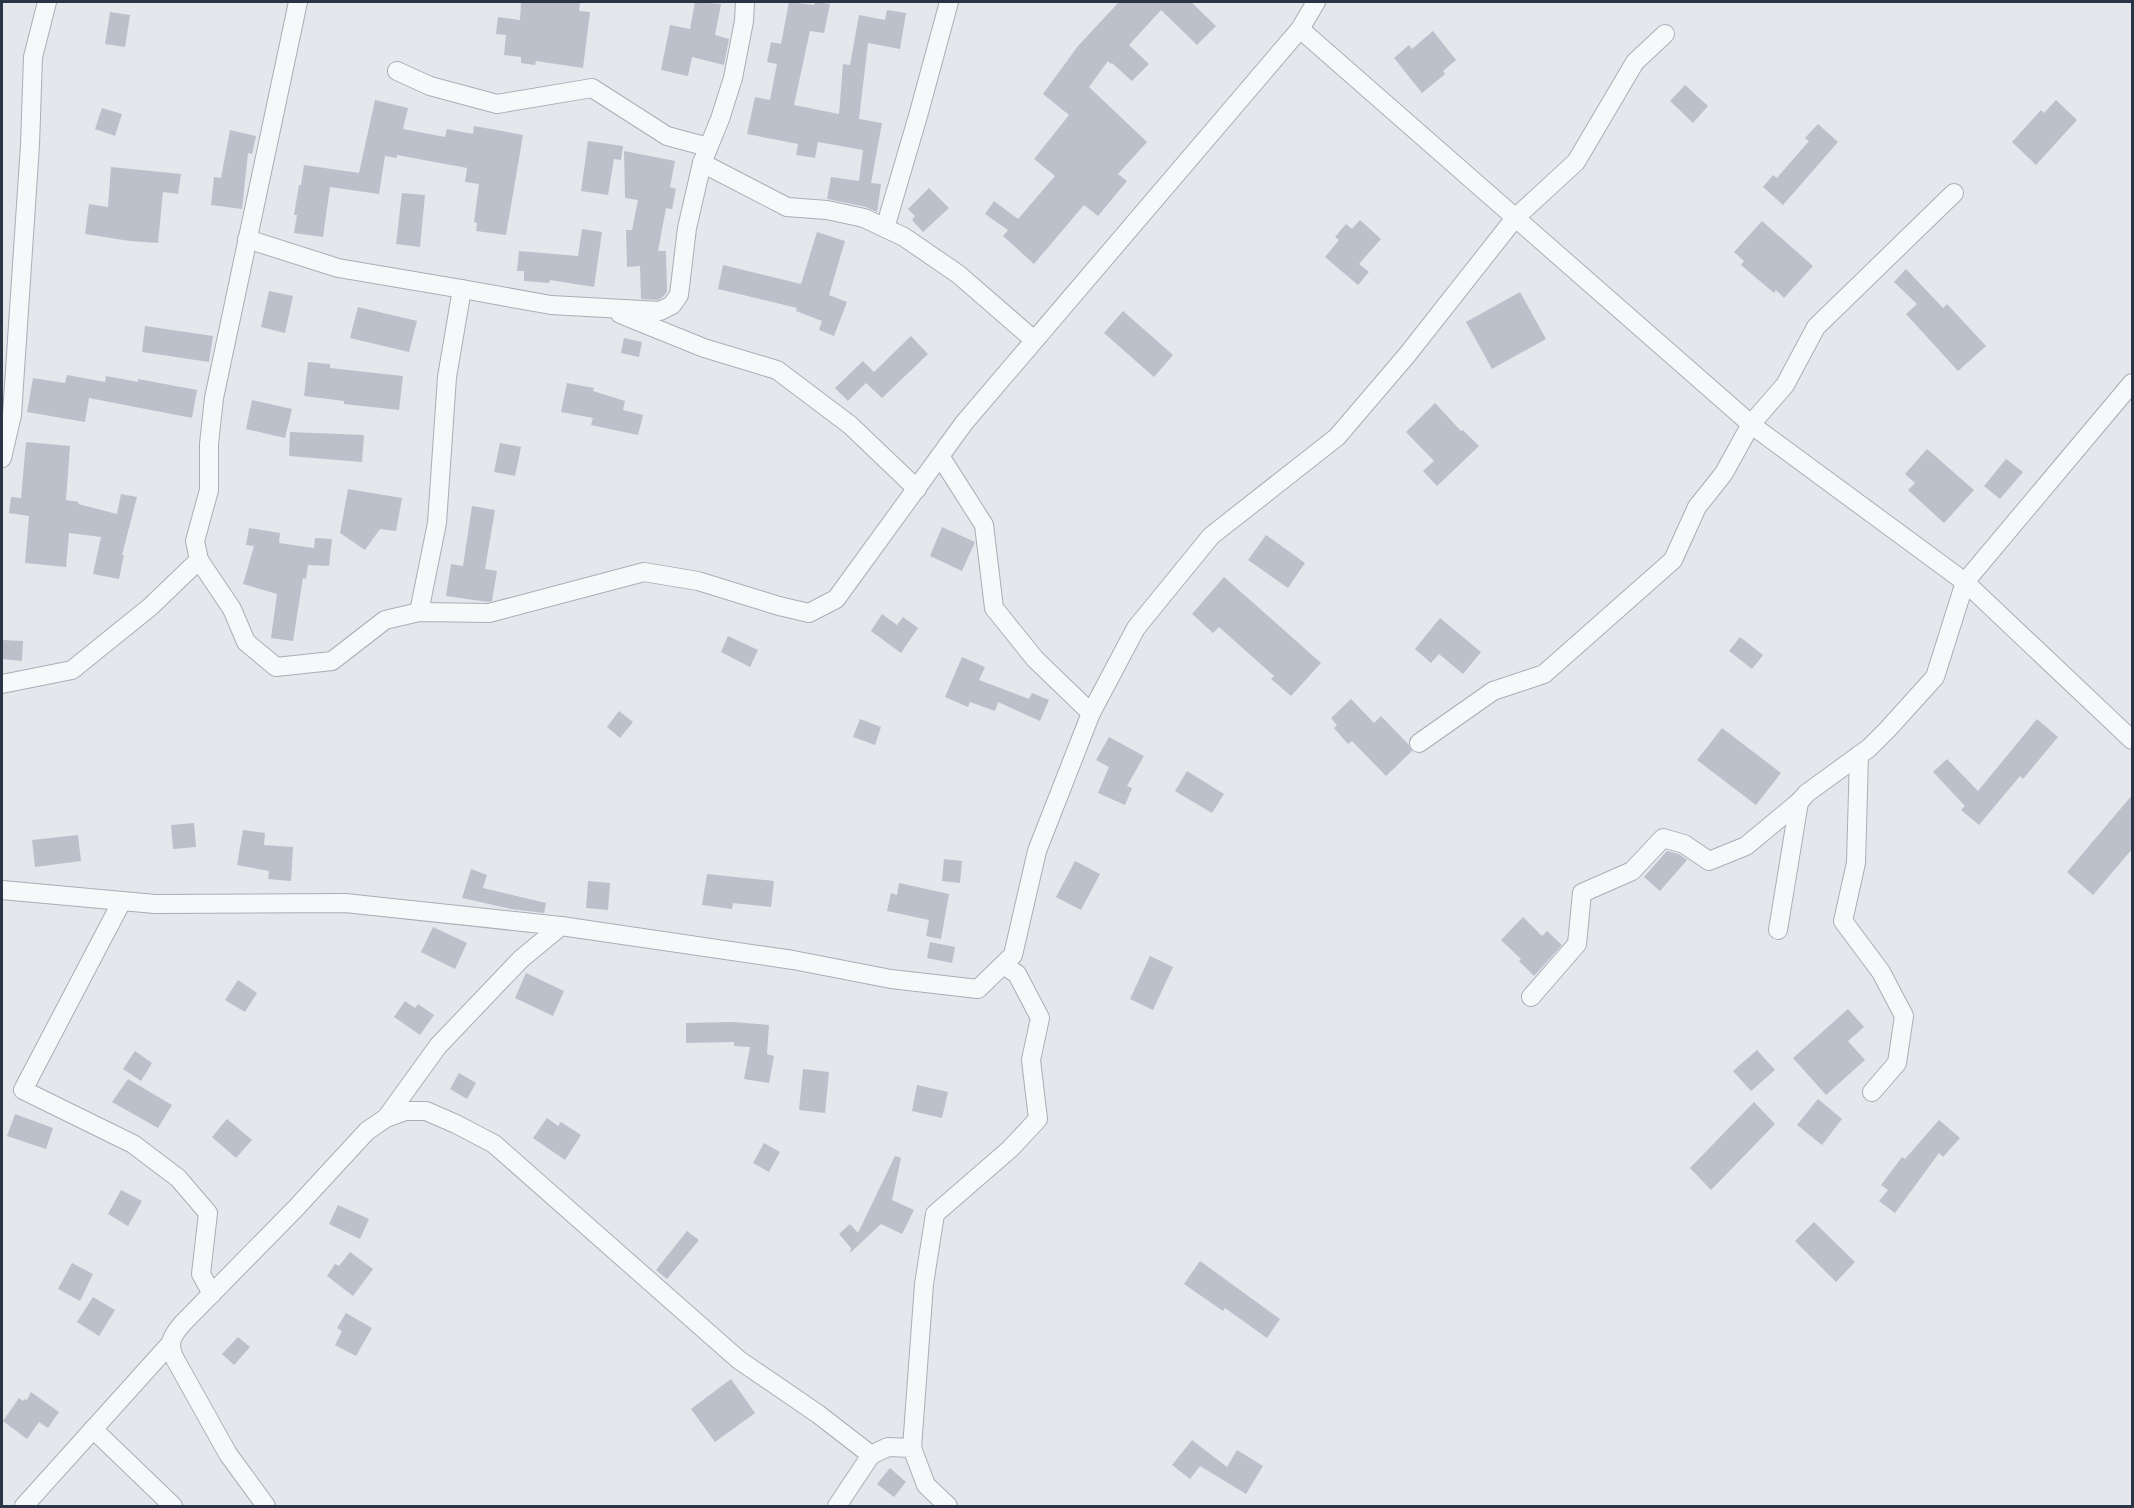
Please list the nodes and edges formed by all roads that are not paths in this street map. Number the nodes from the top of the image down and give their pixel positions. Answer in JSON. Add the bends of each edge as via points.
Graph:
{"nodes":[{"id":1,"x":47,"y":2,"type":"edge"},
{"id":2,"x":298,"y":2,"type":"edge"},
{"id":3,"x":745,"y":2,"type":"edge"},
{"id":4,"x":949,"y":2,"type":"edge"},
{"id":5,"x":1316,"y":2,"type":"edge"},
{"id":6,"x":1300,"y":29,"type":"junction"},
{"id":7,"x":1665,"y":34,"type":"dead end"},
{"id":8,"x":398,"y":71,"type":"dead end"},
{"id":9,"x":705,"y":155,"type":"junction"},
{"id":10,"x":1954,"y":193,"type":"dead end"},
{"id":11,"x":1515,"y":218,"type":"junction"},
{"id":12,"x":885,"y":228,"type":"junction"},
{"id":13,"x":247,"y":239,"type":"junction"},
{"id":14,"x":462,"y":289,"type":"junction"},
{"id":15,"x":604,"y":308,"type":"junction"},
{"id":16,"x":1034,"y":340,"type":"junction"},
{"id":17,"x":2133,"y":383,"type":"edge"},
{"id":18,"x":1751,"y":424,"type":"junction"},
{"id":19,"x":940,"y":456,"type":"junction"},
{"id":20,"x":2,"y":458,"type":"edge"},
{"id":21,"x":917,"y":489,"type":"junction"},
{"id":22,"x":199,"y":560,"type":"junction"},
{"id":23,"x":1965,"y":582,"type":"junction"},
{"id":24,"x":419,"y":612,"type":"junction"},
{"id":25,"x":2,"y":684,"type":"edge"},
{"id":26,"x":1091,"y":713,"type":"junction"},
{"id":27,"x":2133,"y":740,"type":"edge"},
{"id":28,"x":1419,"y":743,"type":"dead end"},
{"id":29,"x":1859,"y":755,"type":"junction"},
{"id":30,"x":1799,"y":802,"type":"junction"},
{"id":31,"x":2,"y":890,"type":"edge"},
{"id":32,"x":122,"y":900,"type":"junction"},
{"id":33,"x":561,"y":926,"type":"junction"},
{"id":34,"x":1778,"y":930,"type":"dead end"},
{"id":35,"x":1003,"y":965,"type":"junction"},
{"id":36,"x":1530,"y":997,"type":"dead end"},
{"id":37,"x":1872,"y":1092,"type":"dead end"},
{"id":38,"x":386,"y":1118,"type":"junction"},
{"id":39,"x":212,"y":1294,"type":"junction"},
{"id":40,"x":170,"y":1344,"type":"junction"},
{"id":41,"x":93,"y":1429,"type":"junction"},
{"id":42,"x":912,"y":1448,"type":"junction"},
{"id":43,"x":871,"y":1455,"type":"junction"},
{"id":44,"x":24,"y":1506,"type":"edge"},
{"id":45,"x":173,"y":1506,"type":"edge"},
{"id":46,"x":266,"y":1506,"type":"edge"},
{"id":47,"x":837,"y":1506,"type":"edge"},
{"id":48,"x":948,"y":1506,"type":"edge"}],
"edges":[{"from":1,"to":20,"type":"street","via":[[33,57],[12,415]]},
{"from":2,"to":13,"type":"street"},
{"from":3,"to":9,"type":"street","via":[[733,78]]},
{"from":4,"to":12,"type":"street"},
{"from":5,"to":6,"type":"street"},
{"from":6,"to":11,"type":"street"},
{"from":6,"to":16,"type":"street"},
{"from":7,"to":11,"type":"street","via":[[1635,62],[1576,162]]},
{"from":8,"to":9,"type":"street","via":[[430,86],[497,104],[592,88],[667,136]]},
{"from":9,"to":12,"type":"street","via":[[787,207],[828,210],[864,218]]},
{"from":9,"to":15,"type":"street","via":[[687,228],[679,295],[672,305],[660,311]]},
{"from":10,"to":18,"type":"street","via":[[1816,327],[1785,385]]},
{"from":11,"to":18,"type":"street"},
{"from":11,"to":26,"type":"street","via":[[1337,437],[1211,536],[1136,628]]},
{"from":12,"to":16,"type":"street","via":[[958,274]]},
{"from":13,"to":14,"type":"street","via":[[338,268]]},
{"from":13,"to":22,"type":"street","via":[[214,398],[209,490],[195,541]]},
{"from":14,"to":15,"type":"street","via":[[551,305]]},
{"from":14,"to":24,"type":"street","via":[[447,377],[437,523]]},
{"from":15,"to":21,"type":"street","via":[[704,348],[777,370],[850,425]]},
{"from":16,"to":19,"type":"street"},
{"from":17,"to":23,"type":"street"},
{"from":18,"to":23,"type":"street"},
{"from":18,"to":28,"type":"street","via":[[1724,472],[1697,507],[1672,560],[1544,674],[1493,691]]},
{"from":19,"to":21,"type":"street"},
{"from":19,"to":26,"type":"street","via":[[984,525],[994,608],[1035,658]]},
{"from":21,"to":24,"type":"street","via":[[836,599],[809,613],[698,581],[644,572],[489,613]]},
{"from":22,"to":24,"type":"street","via":[[232,609],[246,642],[276,667],[332,661],[385,620]]},
{"from":22,"to":25,"type":"street","via":[[150,607],[72,670]]},
{"from":23,"to":27,"type":"street"},
{"from":23,"to":29,"type":"street","via":[[1935,677]]},
{"from":26,"to":35,"type":"street","via":[[1037,851],[1013,955]]},
{"from":29,"to":30,"type":"street"},
{"from":29,"to":37,"type":"street","via":[[1856,863],[1844,921],[1881,972],[1904,1016],[1896,1063]]},
{"from":30,"to":34,"type":"street"},
{"from":30,"to":36,"type":"street","via":[[1746,846],[1709,861],[1683,844],[1663,838],[1632,872],[1582,893],[1576,944]]},
{"from":31,"to":32,"type":"street"},
{"from":32,"to":33,"type":"street","via":[[155,904],[345,903]]},
{"from":32,"to":39,"type":"street","via":[[23,1090],[133,1144],[178,1178],[208,1213],[201,1274]]},
{"from":33,"to":35,"type":"street","via":[[793,960],[891,979],[978,989]]},
{"from":33,"to":38,"type":"street","via":[[521,959],[438,1046]]},
{"from":35,"to":42,"type":"street","via":[[1017,974],[1040,1018],[1031,1060],[1038,1119],[1010,1149],[935,1214],[924,1284]]},
{"from":38,"to":39,"type":"street","via":[[367,1131]]},
{"from":38,"to":43,"type":"street","via":[[405,1111],[426,1111],[494,1144],[739,1360]]},
{"from":39,"to":40,"type":"street","via":[[182,1323]]},
{"from":40,"to":41,"type":"street"},
{"from":40,"to":46,"type":"street","via":[[228,1454]]},
{"from":41,"to":44,"type":"street"},
{"from":41,"to":45,"type":"street"},
{"from":42,"to":43,"type":"street","via":[[888,1447]]},
{"from":42,"to":48,"type":"street","via":[[926,1485]]},
{"from":43,"to":47,"type":"street"}]}
